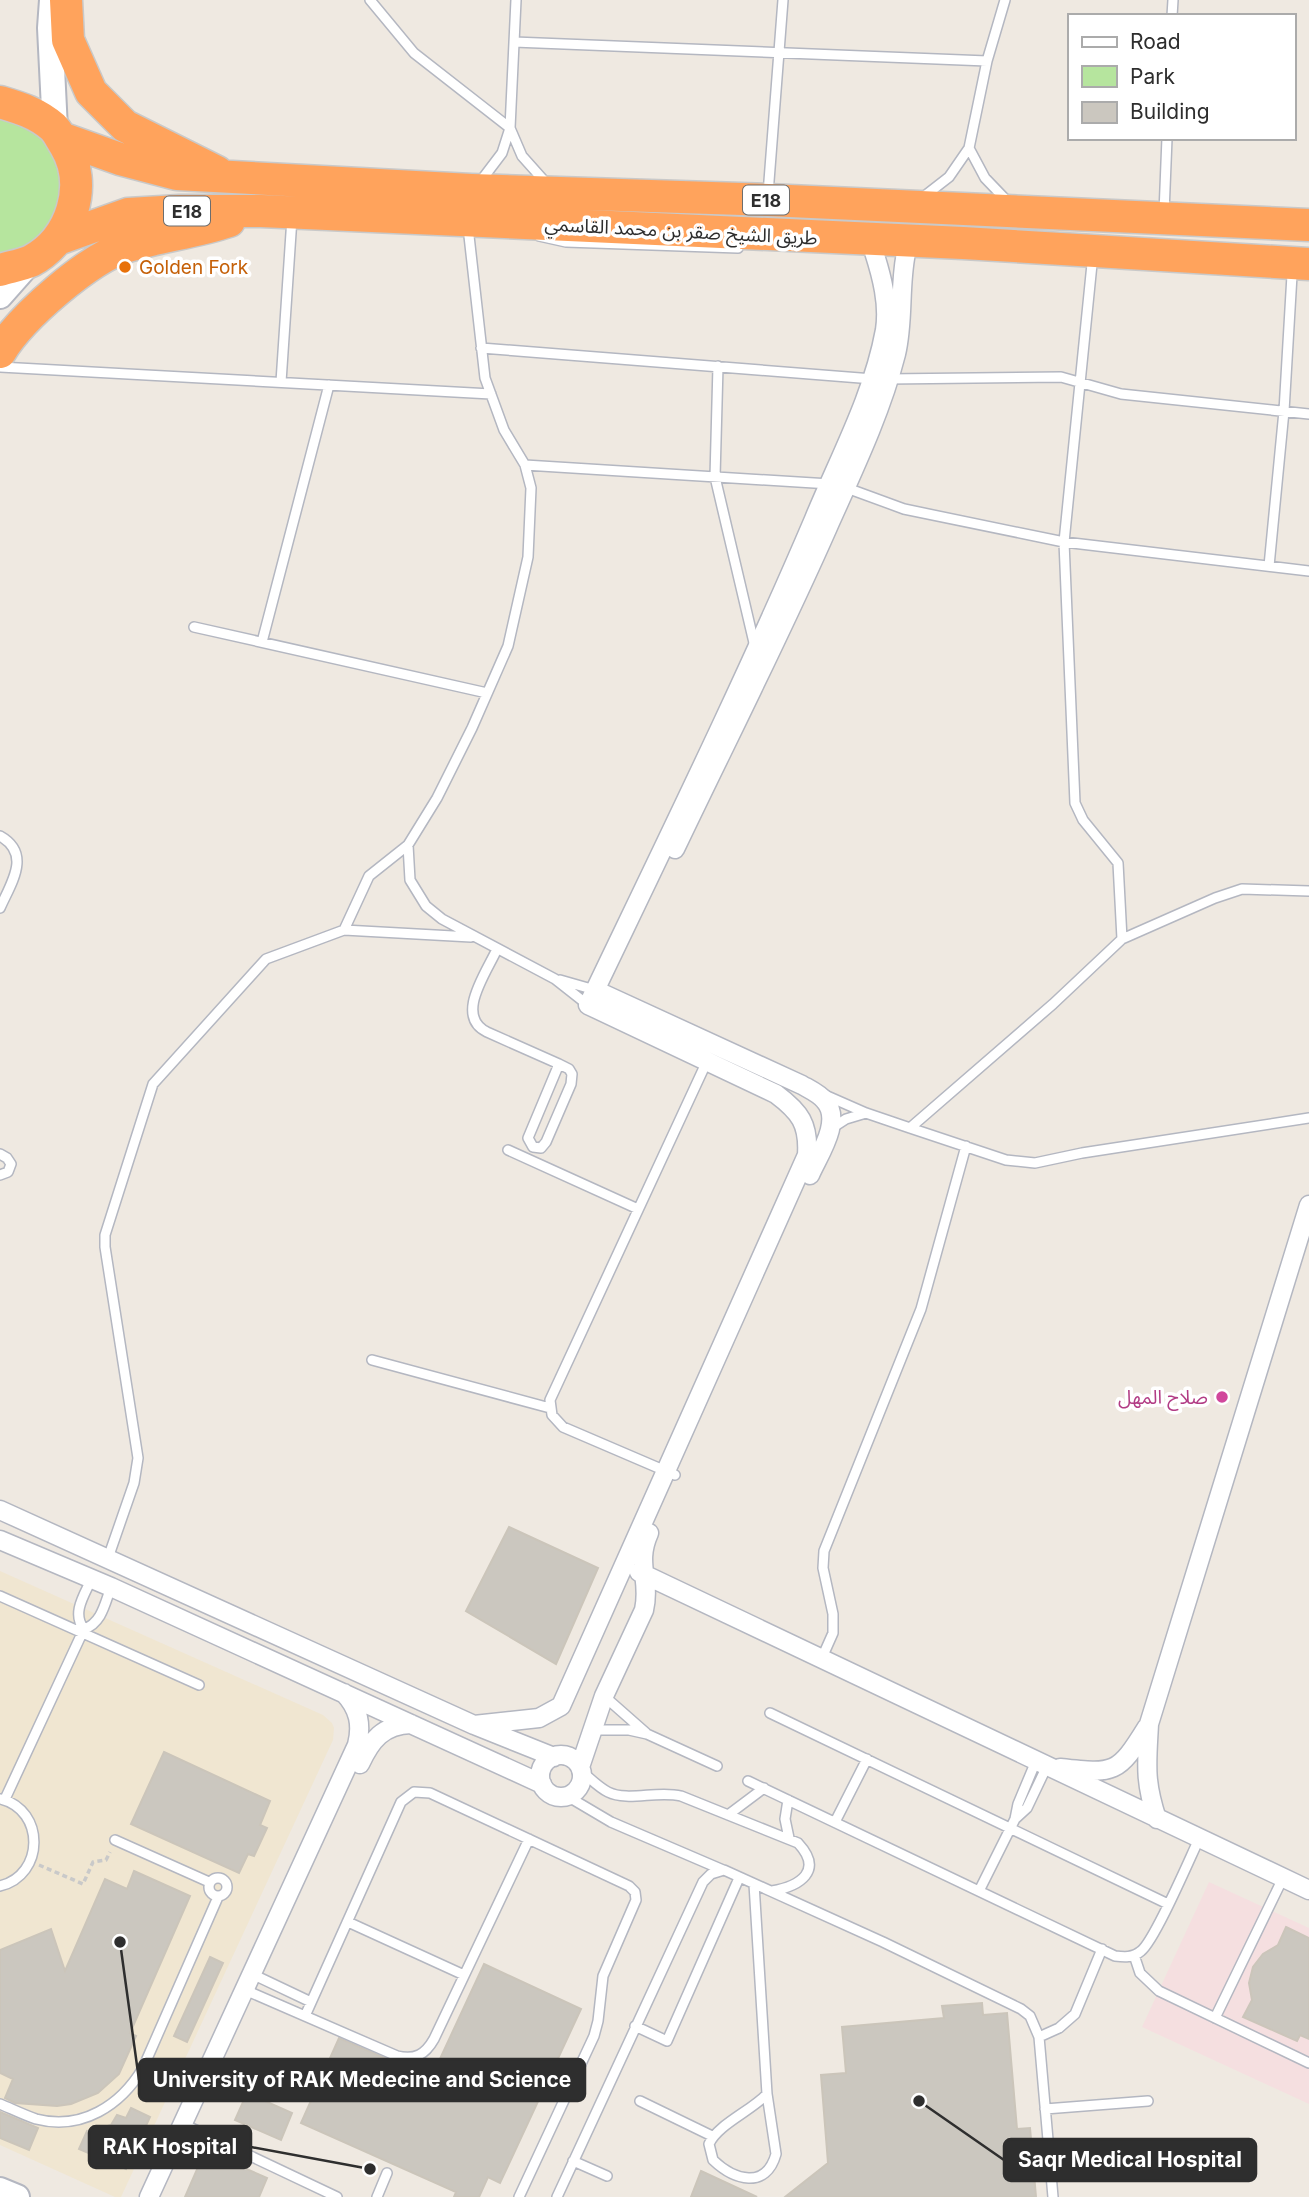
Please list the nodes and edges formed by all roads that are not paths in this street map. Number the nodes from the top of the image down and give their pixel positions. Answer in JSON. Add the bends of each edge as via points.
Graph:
{"nodes":[{"id":1,"x":52,"y":0,"type":"edge"},
{"id":2,"x":66,"y":0,"type":"edge"},
{"id":3,"x":370,"y":0,"type":"edge"},
{"id":4,"x":516,"y":0,"type":"edge"},
{"id":5,"x":783,"y":0,"type":"edge"},
{"id":6,"x":1005,"y":0,"type":"edge"},
{"id":7,"x":514,"y":42,"type":"junction"},
{"id":8,"x":779,"y":52,"type":"junction"},
{"id":9,"x":987,"y":61,"type":"junction"},
{"id":10,"x":0,"y":103,"type":"edge"},
{"id":11,"x":510,"y":128,"type":"junction"},
{"id":12,"x":58,"y":133,"type":"junction"},
{"id":13,"x":1167,"y":140,"type":"edge"},
{"id":14,"x":970,"y":148,"type":"junction"},
{"id":15,"x":223,"y":175,"type":"junction"},
{"id":16,"x":471,"y":190,"type":"junction"},
{"id":17,"x":561,"y":192,"type":"junction"},
{"id":18,"x":768,"y":200,"type":"junction"},
{"id":19,"x":907,"y":206,"type":"junction"},
{"id":20,"x":261,"y":211,"type":"junction"},
{"id":21,"x":1020,"y":211,"type":"junction"},
{"id":22,"x":292,"y":212,"type":"junction"},
{"id":23,"x":1164,"y":218,"type":"junction"},
{"id":24,"x":467,"y":221,"type":"junction"},
{"id":25,"x":517,"y":223,"type":"junction"},
{"id":26,"x":1309,"y":225,"type":"edge"},
{"id":27,"x":58,"y":239,"type":"junction"},
{"id":28,"x":742,"y":248,"type":"dead end"},
{"id":29,"x":873,"y":252,"type":"dead end"},
{"id":30,"x":907,"y":253,"type":"dead end"},
{"id":31,"x":31,"y":261,"type":"junction"},
{"id":32,"x":1079,"y":263,"type":"dead end"},
{"id":33,"x":1092,"y":264,"type":"junction"},
{"id":34,"x":1105,"y":264,"type":"dead end"},
{"id":35,"x":1300,"y":269,"type":"edge"},
{"id":36,"x":0,"y":270,"type":"edge"},
{"id":37,"x":1309,"y":272,"type":"edge"},
{"id":38,"x":1278,"y":275,"type":"dead end"},
{"id":39,"x":0,"y":296,"type":"edge"},
{"id":40,"x":481,"y":348,"type":"junction"},
{"id":41,"x":0,"y":352,"type":"edge"},
{"id":42,"x":718,"y":366,"type":"junction"},
{"id":43,"x":0,"y":367,"type":"edge"},
{"id":44,"x":880,"y":379,"type":"junction"},
{"id":45,"x":281,"y":382,"type":"junction"},
{"id":46,"x":1080,"y":382,"type":"junction"},
{"id":47,"x":329,"y":385,"type":"junction"},
{"id":48,"x":491,"y":394,"type":"junction"},
{"id":49,"x":1283,"y":411,"type":"junction"},
{"id":50,"x":1309,"y":414,"type":"edge"},
{"id":51,"x":525,"y":465,"type":"junction"},
{"id":52,"x":715,"y":477,"type":"junction"},
{"id":53,"x":837,"y":486,"type":"junction"},
{"id":54,"x":1064,"y":542,"type":"junction"},
{"id":55,"x":1269,"y":566,"type":"junction"},
{"id":56,"x":1309,"y":570,"type":"edge"},
{"id":57,"x":194,"y":627,"type":"dead end"},
{"id":58,"x":262,"y":642,"type":"junction"},
{"id":59,"x":759,"y":659,"type":"junction"},
{"id":60,"x":487,"y":693,"type":"junction"},
{"id":61,"x":0,"y":835,"type":"edge"},
{"id":62,"x":408,"y":845,"type":"junction"},
{"id":63,"x":1309,"y":891,"type":"edge"},
{"id":64,"x":0,"y":908,"type":"edge"},
{"id":65,"x":344,"y":930,"type":"junction"},
{"id":66,"x":476,"y":938,"type":"junction"},
{"id":67,"x":1122,"y":939,"type":"junction"},
{"id":68,"x":497,"y":949,"type":"junction"},
{"id":69,"x":555,"y":979,"type":"junction"},
{"id":70,"x":597,"y":1000,"type":"junction"},
{"id":71,"x":711,"y":1053,"type":"junction"},
{"id":72,"x":558,"y":1063,"type":"junction"},
{"id":73,"x":802,"y":1084,"type":"junction"},
{"id":74,"x":866,"y":1113,"type":"junction"},
{"id":75,"x":1309,"y":1118,"type":"edge"},
{"id":76,"x":910,"y":1128,"type":"junction"},
{"id":77,"x":831,"y":1129,"type":"junction"},
{"id":78,"x":966,"y":1146,"type":"junction"},
{"id":79,"x":508,"y":1150,"type":"dead end"},
{"id":80,"x":0,"y":1154,"type":"edge"},
{"id":81,"x":0,"y":1175,"type":"edge"},
{"id":82,"x":1309,"y":1205,"type":"edge"},
{"id":83,"x":638,"y":1209,"type":"junction"},
{"id":84,"x":372,"y":1360,"type":"dead end"},
{"id":85,"x":550,"y":1408,"type":"junction"},
{"id":86,"x":670,"y":1473,"type":"junction"},
{"id":87,"x":0,"y":1510,"type":"edge"},
{"id":88,"x":0,"y":1541,"type":"edge"},
{"id":89,"x":108,"y":1558,"type":"junction"},
{"id":90,"x":624,"y":1565,"type":"junction"},
{"id":91,"x":643,"y":1575,"type":"junction"},
{"id":92,"x":92,"y":1578,"type":"junction"},
{"id":93,"x":111,"y":1587,"type":"junction"},
{"id":94,"x":0,"y":1596,"type":"edge"},
{"id":95,"x":83,"y":1631,"type":"junction"},
{"id":96,"x":821,"y":1660,"type":"junction"},
{"id":97,"x":199,"y":1685,"type":"dead end"},
{"id":98,"x":344,"y":1693,"type":"junction"},
{"id":99,"x":604,"y":1696,"type":"junction"},
{"id":100,"x":770,"y":1713,"type":"dead end"},
{"id":101,"x":411,"y":1724,"type":"junction"},
{"id":102,"x":1149,"y":1724,"type":"junction"},
{"id":103,"x":474,"y":1725,"type":"junction"},
{"id":104,"x":591,"y":1730,"type":"junction"},
{"id":105,"x":647,"y":1734,"type":"junction"},
{"id":106,"x":554,"y":1757,"type":"junction"},
{"id":107,"x":867,"y":1759,"type":"junction"},
{"id":108,"x":1042,"y":1764,"type":"junction"},
{"id":109,"x":717,"y":1766,"type":"dead end"},
{"id":110,"x":581,"y":1769,"type":"junction"},
{"id":111,"x":748,"y":1781,"type":"dead end"},
{"id":112,"x":542,"y":1784,"type":"junction"},
{"id":113,"x":764,"y":1788,"type":"junction"},
{"id":114,"x":567,"y":1796,"type":"junction"},
{"id":115,"x":2,"y":1799,"type":"edge"},
{"id":116,"x":788,"y":1800,"type":"junction"},
{"id":117,"x":728,"y":1815,"type":"junction"},
{"id":118,"x":1157,"y":1819,"type":"junction"},
{"id":119,"x":835,"y":1822,"type":"junction"},
{"id":120,"x":1010,"y":1828,"type":"junction"},
{"id":121,"x":789,"y":1838,"type":"junction"},
{"id":122,"x":529,"y":1839,"type":"junction"},
{"id":123,"x":1199,"y":1839,"type":"junction"},
{"id":124,"x":115,"y":1840,"type":"road end"},
{"id":125,"x":724,"y":1870,"type":"junction"},
{"id":126,"x":739,"y":1878,"type":"junction"},
{"id":127,"x":1283,"y":1878,"type":"junction"},
{"id":128,"x":209,"y":1882,"type":"junction"},
{"id":129,"x":754,"y":1884,"type":"junction"},
{"id":130,"x":0,"y":1886,"type":"edge"},
{"id":131,"x":1309,"y":1890,"type":"edge"},
{"id":132,"x":771,"y":1891,"type":"junction"},
{"id":133,"x":979,"y":1891,"type":"junction"},
{"id":134,"x":218,"y":1897,"type":"junction"},
{"id":135,"x":1167,"y":1904,"type":"junction"},
{"id":136,"x":348,"y":1922,"type":"junction"},
{"id":137,"x":1102,"y":1950,"type":"junction"},
{"id":138,"x":1134,"y":1955,"type":"junction"},
{"id":139,"x":464,"y":1975,"type":"junction"},
{"id":140,"x":253,"y":1984,"type":"junction"},
{"id":141,"x":311,"y":2002,"type":"junction"},
{"id":142,"x":305,"y":2016,"type":"junction"},
{"id":143,"x":1215,"y":2018,"type":"junction"},
{"id":144,"x":635,"y":2026,"type":"junction"},
{"id":145,"x":1039,"y":2037,"type":"junction"},
{"id":146,"x":1309,"y":2063,"type":"edge"},
{"id":147,"x":767,"y":2094,"type":"junction"},
{"id":148,"x":640,"y":2101,"type":"dead end"},
{"id":149,"x":1148,"y":2101,"type":"dead end"},
{"id":150,"x":0,"y":2104,"type":"edge"},
{"id":151,"x":1045,"y":2109,"type":"junction"},
{"id":152,"x":187,"y":2127,"type":"junction"},
{"id":153,"x":712,"y":2136,"type":"junction"},
{"id":154,"x":573,"y":2161,"type":"junction"},
{"id":155,"x":387,"y":2173,"type":"dead end"},
{"id":156,"x":607,"y":2176,"type":"dead end"},
{"id":157,"x":0,"y":2190,"type":"edge"},
{"id":158,"x":17,"y":2197,"type":"edge"},
{"id":159,"x":149,"y":2197,"type":"edge"},
{"id":160,"x":160,"y":2197,"type":"edge"},
{"id":161,"x":337,"y":2197,"type":"edge"},
{"id":162,"x":377,"y":2197,"type":"edge"},
{"id":163,"x":519,"y":2197,"type":"edge"},
{"id":164,"x":557,"y":2197,"type":"edge"},
{"id":165,"x":1053,"y":2197,"type":"edge"}],
"edges":[{"from":1,"to":12,"type":"main road"},
{"from":2,"to":15,"type":"highway","via":[[68,40],[91,92],[125,126]]},
{"from":3,"to":11,"type":"lane","via":[[414,53]]},
{"from":4,"to":7,"type":"lane"},
{"from":5,"to":8,"type":"lane"},
{"from":6,"to":9,"type":"lane"},
{"from":7,"to":8,"type":"lane"},
{"from":7,"to":11,"type":"lane"},
{"from":8,"to":9,"type":"lane"},
{"from":8,"to":18,"type":"lane"},
{"from":9,"to":14,"type":"lane"},
{"from":10,"to":12,"type":"highway","name":"طريق الشيخ صقر بن محمد القاسمي","via":[[29,110]]},
{"from":11,"to":16,"type":"lane","via":[[495,163]]},
{"from":11,"to":17,"type":"lane","via":[[530,167]]},
{"from":12,"to":15,"type":"highway","name":"طريق الشيخ صقر بن محمد القاسمي","number":"E18","via":[[120,159],[177,174]]},
{"from":12,"to":27,"type":"highway","via":[[75,167],[77,183],[72,212]]},
{"from":13,"to":23,"type":"lane"},
{"from":14,"to":19,"type":"lane","via":[[943,182]]},
{"from":14,"to":21,"type":"lane","via":[[985,178]]},
{"from":15,"to":16,"type":"highway","name":"طريق الشيخ صقر بن محمد القاسمي","number":"E18"},
{"from":16,"to":17,"type":"highway","name":"طريق الشيخ صقر بن محمد القاسمي","number":"E18"},
{"from":17,"to":18,"type":"highway","name":"طريق الشيخ صقر بن محمد القاسمي","number":"E18"},
{"from":18,"to":19,"type":"highway","name":"طريق الشيخ صقر بن محمد القاسمي","number":"E18"},
{"from":19,"to":21,"type":"highway","name":"طريق الشيخ صقر بن محمد القاسمي","number":"E18"},
{"from":20,"to":22,"type":"highway","name":"طريق الشيخ صقر بن محمد القاسمي","number":"E18"},
{"from":20,"to":27,"type":"highway","name":"طريق الشيخ صقر بن محمد القاسمي","number":"E18","via":[[128,214]]},
{"from":20,"to":41,"type":"highway","via":[[126,247],[98,260],[37,310]]},
{"from":21,"to":23,"type":"highway","name":"طريق الشيخ صقر بن محمد القاسمي","number":"E18"},
{"from":22,"to":24,"type":"highway","name":"طريق الشيخ صقر بن محمد القاسمي","number":"E18"},
{"from":22,"to":45,"type":"lane"},
{"from":23,"to":26,"type":"highway","name":"طريق الشيخ صقر بن محمد القاسمي","number":"E18"},
{"from":24,"to":25,"type":"highway","name":"طريق الشيخ صقر بن محمد القاسمي","number":"E18"},
{"from":24,"to":40,"type":"lane"},
{"from":25,"to":28,"type":"lane","via":[[540,237],[566,242]]},
{"from":25,"to":35,"type":"highway","name":"طريق الشيخ صقر بن محمد القاسمي","number":"E18","via":[[963,243]]},
{"from":27,"to":31,"type":"highway"},
{"from":29,"to":44,"type":"street","via":[[886,309]]},
{"from":30,"to":44,"type":"street","via":[[901,281],[900,332]]},
{"from":31,"to":36,"type":"highway"},
{"from":31,"to":39,"type":"main road"},
{"from":32,"to":33,"type":"lane"},
{"from":33,"to":34,"type":"lane"},
{"from":33,"to":46,"type":"lane"},
{"from":35,"to":37,"type":"lane"},
{"from":35,"to":38,"type":"lane"},
{"from":35,"to":49,"type":"lane"},
{"from":40,"to":42,"type":"lane"},
{"from":40,"to":48,"type":"lane"},
{"from":42,"to":44,"type":"lane"},
{"from":42,"to":52,"type":"lane"},
{"from":43,"to":45,"type":"lane"},
{"from":44,"to":46,"type":"lane","via":[[1061,377]]},
{"from":44,"to":53,"type":"street"},
{"from":45,"to":47,"type":"lane"},
{"from":46,"to":49,"type":"lane","via":[[1121,394]]},
{"from":46,"to":54,"type":"lane"},
{"from":47,"to":48,"type":"lane"},
{"from":47,"to":58,"type":"lane"},
{"from":48,"to":51,"type":"lane","via":[[504,430]]},
{"from":49,"to":50,"type":"lane"},
{"from":49,"to":55,"type":"lane"},
{"from":51,"to":52,"type":"lane"},
{"from":51,"to":60,"type":"lane","via":[[531,488],[528,557],[508,646]]},
{"from":52,"to":53,"type":"lane"},
{"from":52,"to":59,"type":"lane"},
{"from":53,"to":54,"type":"lane","via":[[904,509]]},
{"from":53,"to":59,"type":"street","via":[[781,597]]},
{"from":54,"to":55,"type":"lane"},
{"from":54,"to":67,"type":"lane","via":[[1075,803],[1118,863]]},
{"from":55,"to":56,"type":"lane"},
{"from":57,"to":58,"type":"lane"},
{"from":58,"to":60,"type":"lane"},
{"from":59,"to":70,"type":"street"},
{"from":60,"to":62,"type":"lane","via":[[437,798]]},
{"from":61,"to":64,"type":"lane","via":[[11,843],[18,860]]},
{"from":62,"to":65,"type":"lane","via":[[369,876]]},
{"from":62,"to":66,"type":"lane","via":[[410,880],[426,906]]},
{"from":63,"to":67,"type":"lane","via":[[1242,889]]},
{"from":65,"to":66,"type":"lane"},
{"from":65,"to":89,"type":"lane","via":[[266,960],[153,1084],[105,1235],[138,1458]]},
{"from":66,"to":68,"type":"lane"},
{"from":67,"to":76,"type":"lane"},
{"from":68,"to":69,"type":"lane"},
{"from":68,"to":72,"type":"lane","via":[[471,1007],[475,1023]]},
{"from":69,"to":70,"type":"lane"},
{"from":69,"to":70,"type":"lane"},
{"from":70,"to":71,"type":"street"},
{"from":71,"to":73,"type":"street"},
{"from":71,"to":83,"type":"lane"},
{"from":71,"to":86,"type":"street","via":[[794,1107],[805,1126],[807,1155]]},
{"from":72,"to":72,"type":"lane","via":[[569,1069],[571,1084],[544,1145],[533,1147],[528,1138]]},
{"from":73,"to":74,"type":"lane"},
{"from":73,"to":77,"type":"street","via":[[826,1101]]},
{"from":74,"to":76,"type":"lane"},
{"from":74,"to":77,"type":"lane"},
{"from":75,"to":78,"type":"lane","via":[[1035,1163],[1006,1160]]},
{"from":76,"to":78,"type":"lane"},
{"from":77,"to":86,"type":"street"},
{"from":78,"to":96,"type":"lane","via":[[921,1309],[824,1551],[822,1567],[833,1633]]},
{"from":79,"to":83,"type":"lane"},
{"from":80,"to":81,"type":"lane","via":[[11,1164],[8,1172]]},
{"from":82,"to":102,"type":"street"},
{"from":83,"to":85,"type":"lane","via":[[552,1393]]},
{"from":84,"to":85,"type":"lane"},
{"from":85,"to":86,"type":"lane","via":[[563,1427]]},
{"from":86,"to":90,"type":"street"},
{"from":86,"to":91,"type":"street","via":[[646,1538]]},
{"from":87,"to":89,"type":"street"},
{"from":88,"to":92,"type":"street"},
{"from":89,"to":103,"type":"street"},
{"from":90,"to":91,"type":"street"},
{"from":90,"to":103,"type":"street","via":[[561,1706],[539,1718]]},
{"from":91,"to":96,"type":"street"},
{"from":91,"to":99,"type":"street","via":[[647,1583],[644,1610]]},
{"from":92,"to":93,"type":"street"},
{"from":92,"to":95,"type":"lane","via":[[78,1612]]},
{"from":93,"to":95,"type":"lane","via":[[99,1619]]},
{"from":93,"to":98,"type":"street"},
{"from":94,"to":95,"type":"lane"},
{"from":95,"to":97,"type":"lane"},
{"from":95,"to":115,"type":"lane"},
{"from":96,"to":108,"type":"street"},
{"from":98,"to":101,"type":"street"},
{"from":98,"to":140,"type":"street","via":[[357,1712],[357,1745]]},
{"from":99,"to":104,"type":"street"},
{"from":99,"to":105,"type":"lane"},
{"from":100,"to":107,"type":"lane"},
{"from":101,"to":112,"type":"street"},
{"from":101,"to":140,"type":"street","via":[[380,1733],[366,1750]]},
{"from":102,"to":108,"type":"street","via":[[1129,1756],[1115,1768],[1096,1772]]},
{"from":102,"to":118,"type":"street","via":[[1146,1775]]},
{"from":103,"to":106,"type":"street"},
{"from":104,"to":105,"type":"lane"},
{"from":104,"to":110,"type":"street"},
{"from":105,"to":109,"type":"lane"},
{"from":106,"to":110,"type":"street","via":[[573,1759]]},
{"from":106,"to":112,"type":"street","via":[[541,1771]]},
{"from":107,"to":119,"type":"lane"},
{"from":107,"to":120,"type":"lane"},
{"from":108,"to":118,"type":"street"},
{"from":108,"to":120,"type":"lane","via":[[1027,1808]]},
{"from":110,"to":114,"type":"street","via":[[579,1788]]},
{"from":110,"to":117,"type":"lane","via":[[612,1794],[672,1794]]},
{"from":111,"to":113,"type":"lane"},
{"from":112,"to":114,"type":"street","via":[[552,1795]]},
{"from":113,"to":116,"type":"lane"},
{"from":113,"to":117,"type":"lane"},
{"from":114,"to":125,"type":"lane","via":[[611,1822]]},
{"from":115,"to":130,"type":"lane","via":[[25,1814],[35,1837],[31,1861],[16,1880]]},
{"from":116,"to":119,"type":"lane"},
{"from":116,"to":121,"type":"lane"},
{"from":117,"to":121,"type":"lane"},
{"from":118,"to":123,"type":"street"},
{"from":119,"to":133,"type":"lane"},
{"from":120,"to":133,"type":"lane"},
{"from":120,"to":135,"type":"lane"},
{"from":121,"to":132,"type":"lane","via":[[806,1852],[807,1874],[799,1883]]},
{"from":122,"to":136,"type":"lane","via":[[430,1793],[414,1792],[401,1802]]},
{"from":122,"to":139,"type":"lane"},
{"from":122,"to":163,"type":"lane","via":[[635,1892],[634,1908],[606,1964],[594,2036]]},
{"from":123,"to":127,"type":"street"},
{"from":123,"to":135,"type":"lane"},
{"from":124,"to":128,"type":"lane"},
{"from":125,"to":126,"type":"lane"},
{"from":125,"to":144,"type":"lane","via":[[703,1882]]},
{"from":126,"to":129,"type":"lane"},
{"from":126,"to":144,"type":"lane","via":[[667,2041]]},
{"from":127,"to":131,"type":"street"},
{"from":127,"to":143,"type":"lane"},
{"from":128,"to":134,"type":"lane","via":[[209,1892]]},
{"from":128,"to":134,"type":"lane","via":[[218,1877],[226,1882],[226,1892]]},
{"from":129,"to":132,"type":"lane"},
{"from":129,"to":147,"type":"lane"},
{"from":132,"to":145,"type":"lane","via":[[1021,2009]]},
{"from":133,"to":137,"type":"lane"},
{"from":134,"to":150,"type":"lane","via":[[143,2068],[117,2101],[100,2112],[59,2122]]},
{"from":135,"to":138,"type":"lane","via":[[1149,1943]]},
{"from":136,"to":139,"type":"lane"},
{"from":136,"to":141,"type":"lane"},
{"from":137,"to":138,"type":"lane"},
{"from":137,"to":145,"type":"lane","via":[[1075,2014]]},
{"from":138,"to":143,"type":"lane","via":[[1140,1973],[1152,1986]]},
{"from":139,"to":142,"type":"lane","via":[[434,2039],[419,2056],[397,2056]]},
{"from":140,"to":141,"type":"lane"},
{"from":140,"to":142,"type":"lane"},
{"from":140,"to":152,"type":"street"},
{"from":141,"to":142,"type":"lane"},
{"from":143,"to":146,"type":"lane"},
{"from":144,"to":154,"type":"lane"},
{"from":145,"to":151,"type":"lane"},
{"from":147,"to":153,"type":"lane"},
{"from":147,"to":153,"type":"lane","via":[[776,2154],[769,2169],[749,2180],[735,2176],[713,2160]]},
{"from":148,"to":153,"type":"lane"},
{"from":149,"to":151,"type":"lane"},
{"from":151,"to":165,"type":"lane"},
{"from":152,"to":159,"type":"street"},
{"from":152,"to":160,"type":"street"},
{"from":152,"to":161,"type":"lane"},
{"from":154,"to":156,"type":"lane"},
{"from":154,"to":164,"type":"lane"},
{"from":155,"to":162,"type":"lane"},
{"from":157,"to":158,"type":"main road"}]}
